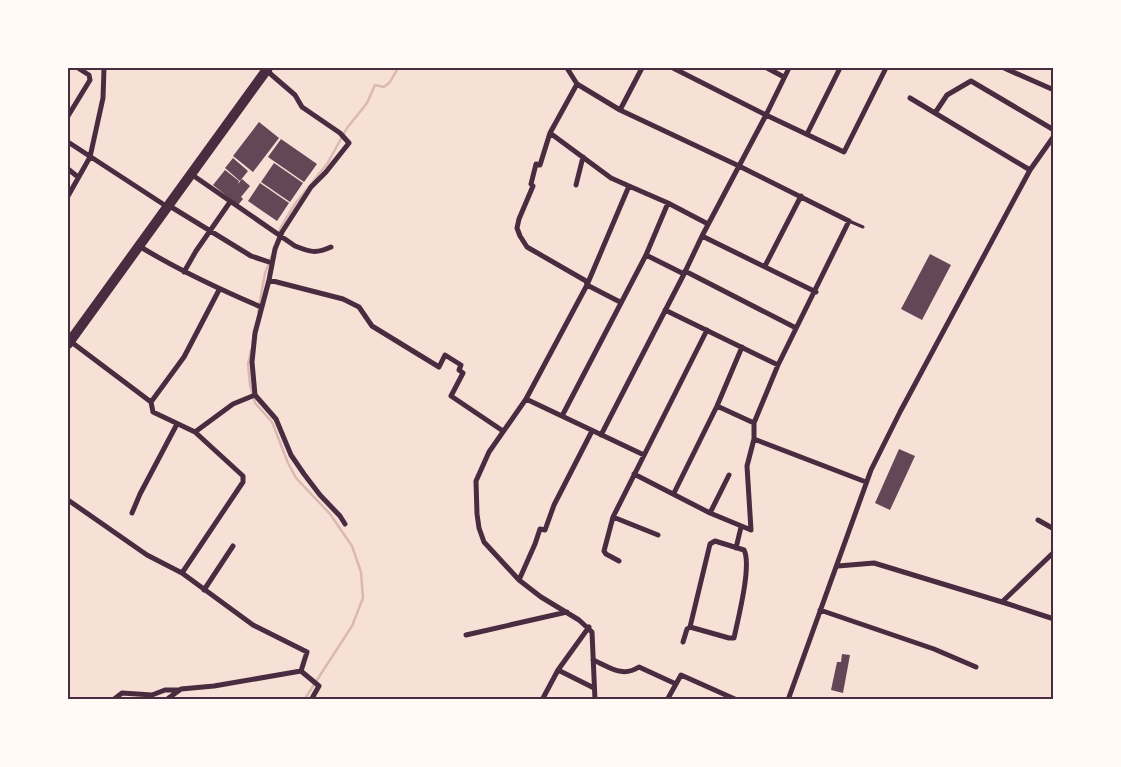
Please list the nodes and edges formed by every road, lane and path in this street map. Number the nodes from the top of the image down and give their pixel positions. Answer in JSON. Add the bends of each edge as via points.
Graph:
{"nodes":[{"id":1,"x":78,"y":68,"type":"edge"},
{"id":2,"x":104,"y":68,"type":"edge"},
{"id":3,"x":567,"y":68,"type":"edge"},
{"id":4,"x":642,"y":68,"type":"edge"},
{"id":5,"x":673,"y":68,"type":"edge"},
{"id":6,"x":767,"y":68,"type":"edge"},
{"id":7,"x":789,"y":68,"type":"edge"},
{"id":8,"x":840,"y":68,"type":"edge"},
{"id":9,"x":886,"y":68,"type":"edge"},
{"id":10,"x":1004,"y":68,"type":"edge"},
{"id":11,"x":265,"y":69,"type":"edge"},
{"id":12,"x":784,"y":77,"type":"junction"},
{"id":13,"x":576,"y":84,"type":"junction"},
{"id":14,"x":1054,"y":90,"type":"edge"},
{"id":15,"x":910,"y":98,"type":"dead end"},
{"id":16,"x":620,"y":110,"type":"junction"},
{"id":17,"x":935,"y":112,"type":"junction"},
{"id":18,"x":766,"y":115,"type":"junction"},
{"id":19,"x":68,"y":116,"type":"edge"},
{"id":20,"x":1054,"y":130,"type":"edge"},
{"id":21,"x":550,"y":133,"type":"junction"},
{"id":22,"x":807,"y":134,"type":"junction"},
{"id":23,"x":1054,"y":136,"type":"edge"},
{"id":24,"x":68,"y":142,"type":"edge"},
{"id":25,"x":90,"y":157,"type":"junction"},
{"id":26,"x":583,"y":157,"type":"junction"},
{"id":27,"x":739,"y":166,"type":"junction"},
{"id":28,"x":68,"y":169,"type":"edge"},
{"id":29,"x":1030,"y":170,"type":"junction"},
{"id":30,"x":191,"y":173,"type":"junction"},
{"id":31,"x":78,"y":177,"type":"junction"},
{"id":32,"x":576,"y":185,"type":"dead end"},
{"id":33,"x":629,"y":186,"type":"junction"},
{"id":34,"x":68,"y":196,"type":"edge"},
{"id":35,"x":801,"y":196,"type":"junction"},
{"id":36,"x":230,"y":202,"type":"junction"},
{"id":37,"x":668,"y":203,"type":"junction"},
{"id":38,"x":167,"y":205,"type":"junction"},
{"id":39,"x":849,"y":221,"type":"junction"},
{"id":40,"x":708,"y":224,"type":"junction"},
{"id":41,"x":863,"y":227,"type":"dead end"},
{"id":42,"x":210,"y":231,"type":"junction"},
{"id":43,"x":278,"y":235,"type":"junction"},
{"id":44,"x":702,"y":236,"type":"junction"},
{"id":45,"x":138,"y":246,"type":"junction"},
{"id":46,"x":331,"y":247,"type":"dead end"},
{"id":47,"x":646,"y":255,"type":"junction"},
{"id":48,"x":269,"y":263,"type":"junction"},
{"id":49,"x":765,"y":266,"type":"junction"},
{"id":50,"x":184,"y":272,"type":"junction"},
{"id":51,"x":684,"y":273,"type":"junction"},
{"id":52,"x":269,"y":280,"type":"junction"},
{"id":53,"x":587,"y":285,"type":"junction"},
{"id":54,"x":219,"y":290,"type":"junction"},
{"id":55,"x":816,"y":292,"type":"junction"},
{"id":56,"x":620,"y":302,"type":"junction"},
{"id":57,"x":259,"y":306,"type":"junction"},
{"id":58,"x":665,"y":310,"type":"junction"},
{"id":59,"x":796,"y":328,"type":"junction"},
{"id":60,"x":707,"y":330,"type":"junction"},
{"id":61,"x":69,"y":343,"type":"edge"},
{"id":62,"x":742,"y":347,"type":"junction"},
{"id":63,"x":778,"y":365,"type":"junction"},
{"id":64,"x":253,"y":396,"type":"junction"},
{"id":65,"x":526,"y":399,"type":"junction"},
{"id":66,"x":151,"y":402,"type":"junction"},
{"id":67,"x":716,"y":406,"type":"junction"},
{"id":68,"x":562,"y":416,"type":"junction"},
{"id":69,"x":754,"y":423,"type":"junction"},
{"id":70,"x":178,"y":424,"type":"junction"},
{"id":71,"x":503,"y":430,"type":"junction"},
{"id":72,"x":592,"y":431,"type":"junction"},
{"id":73,"x":195,"y":432,"type":"junction"},
{"id":74,"x":601,"y":435,"type":"junction"},
{"id":75,"x":754,"y":439,"type":"junction"},
{"id":76,"x":644,"y":455,"type":"junction"},
{"id":77,"x":634,"y":474,"type":"junction"},
{"id":78,"x":729,"y":475,"type":"dead end"},
{"id":79,"x":866,"y":482,"type":"junction"},
{"id":80,"x":674,"y":493,"type":"junction"},
{"id":81,"x":69,"y":503,"type":"edge"},
{"id":82,"x":132,"y":513,"type":"dead end"},
{"id":83,"x":710,"y":513,"type":"junction"},
{"id":84,"x":613,"y":517,"type":"junction"},
{"id":85,"x":1038,"y":520,"type":"dead end"},
{"id":86,"x":345,"y":524,"type":"dead end"},
{"id":87,"x":741,"y":527,"type":"junction"},
{"id":88,"x":1054,"y":529,"type":"edge"},
{"id":89,"x":658,"y":534,"type":"dead end"},
{"id":90,"x":233,"y":546,"type":"dead end"},
{"id":91,"x":736,"y":548,"type":"junction"},
{"id":92,"x":1054,"y":552,"type":"edge"},
{"id":93,"x":619,"y":561,"type":"dead end"},
{"id":94,"x":838,"y":566,"type":"junction"},
{"id":95,"x":182,"y":573,"type":"junction"},
{"id":96,"x":519,"y":580,"type":"junction"},
{"id":97,"x":204,"y":590,"type":"junction"},
{"id":98,"x":1002,"y":602,"type":"junction"},
{"id":99,"x":820,"y":610,"type":"junction"},
{"id":100,"x":567,"y":612,"type":"junction"},
{"id":101,"x":1054,"y":619,"type":"edge"},
{"id":102,"x":589,"y":627,"type":"junction"},
{"id":103,"x":690,"y":627,"type":"junction"},
{"id":104,"x":466,"y":635,"type":"dead end"},
{"id":105,"x":683,"y":642,"type":"dead end"},
{"id":106,"x":594,"y":660,"type":"junction"},
{"id":107,"x":976,"y":667,"type":"dead end"},
{"id":108,"x":558,"y":670,"type":"junction"},
{"id":109,"x":301,"y":671,"type":"junction"},
{"id":110,"x":676,"y":684,"type":"junction"},
{"id":111,"x":594,"y":688,"type":"junction"},
{"id":112,"x":178,"y":690,"type":"junction"},
{"id":113,"x":112,"y":700,"type":"edge"},
{"id":114,"x":166,"y":700,"type":"edge"},
{"id":115,"x":311,"y":700,"type":"edge"},
{"id":116,"x":542,"y":700,"type":"edge"},
{"id":117,"x":596,"y":700,"type":"edge"},
{"id":118,"x":667,"y":700,"type":"edge"},
{"id":119,"x":737,"y":700,"type":"edge"},
{"id":120,"x":788,"y":700,"type":"edge"}],
"edges":[{"from":1,"to":19,"type":"street","via":[[89,75],[90,80]]},
{"from":2,"to":25,"type":"street","via":[[102,98]]},
{"from":3,"to":13,"type":"street"},
{"from":4,"to":16,"type":"street"},
{"from":5,"to":18,"type":"street"},
{"from":6,"to":12,"type":"street"},
{"from":7,"to":12,"type":"street"},
{"from":8,"to":22,"type":"street"},
{"from":9,"to":22,"type":"street","via":[[844,152]]},
{"from":10,"to":14,"type":"street"},
{"from":11,"to":30,"type":"highway"},
{"from":11,"to":43,"type":"street","via":[[295,95],[302,107],[350,142],[310,187]]},
{"from":12,"to":18,"type":"street"},
{"from":13,"to":16,"type":"street"},
{"from":13,"to":21,"type":"street"},
{"from":15,"to":17,"type":"street"},
{"from":16,"to":27,"type":"street"},
{"from":17,"to":20,"type":"street","via":[[947,95],[971,81]]},
{"from":17,"to":29,"type":"street"},
{"from":18,"to":22,"type":"street"},
{"from":18,"to":27,"type":"street"},
{"from":21,"to":26,"type":"street"},
{"from":21,"to":53,"type":"street","via":[[540,165],[536,164],[533,186],[517,228],[527,247],[586,281]]},
{"from":23,"to":29,"type":"street"},
{"from":24,"to":25,"type":"street"},
{"from":25,"to":31,"type":"street"},
{"from":25,"to":38,"type":"street"},
{"from":26,"to":32,"type":"street"},
{"from":26,"to":33,"type":"street"},
{"from":27,"to":35,"type":"street"},
{"from":27,"to":40,"type":"street"},
{"from":28,"to":31,"type":"street"},
{"from":29,"to":79,"type":"street"},
{"from":30,"to":36,"type":"street"},
{"from":30,"to":38,"type":"highway"},
{"from":31,"to":34,"type":"street"},
{"from":33,"to":37,"type":"street"},
{"from":33,"to":53,"type":"street"},
{"from":35,"to":39,"type":"street"},
{"from":35,"to":49,"type":"street"},
{"from":36,"to":42,"type":"street"},
{"from":36,"to":43,"type":"street"},
{"from":37,"to":40,"type":"street"},
{"from":37,"to":47,"type":"street"},
{"from":38,"to":42,"type":"street"},
{"from":38,"to":45,"type":"highway"},
{"from":39,"to":41,"type":"lane"},
{"from":39,"to":55,"type":"street"},
{"from":40,"to":44,"type":"street"},
{"from":42,"to":48,"type":"street"},
{"from":42,"to":50,"type":"street"},
{"from":43,"to":46,"type":"street","via":[[308,251],[319,252]]},
{"from":43,"to":48,"type":"street"},
{"from":44,"to":49,"type":"street"},
{"from":44,"to":51,"type":"street"},
{"from":45,"to":50,"type":"street"},
{"from":45,"to":61,"type":"highway"},
{"from":47,"to":51,"type":"street"},
{"from":47,"to":56,"type":"street"},
{"from":48,"to":52,"type":"street"},
{"from":49,"to":55,"type":"street"},
{"from":50,"to":54,"type":"street"},
{"from":51,"to":58,"type":"street"},
{"from":51,"to":59,"type":"street"},
{"from":52,"to":57,"type":"street"},
{"from":52,"to":71,"type":"street","via":[[354,304],[372,326],[439,367],[445,355],[454,360],[461,365],[459,370],[463,372],[451,396]]},
{"from":53,"to":56,"type":"street"},
{"from":53,"to":65,"type":"street"},
{"from":54,"to":57,"type":"street"},
{"from":54,"to":66,"type":"street","via":[[184,357]]},
{"from":55,"to":59,"type":"street"},
{"from":56,"to":68,"type":"street"},
{"from":57,"to":64,"type":"street","via":[[252,362]]},
{"from":58,"to":60,"type":"street"},
{"from":58,"to":74,"type":"street"},
{"from":59,"to":63,"type":"street"},
{"from":60,"to":62,"type":"street"},
{"from":60,"to":76,"type":"street"},
{"from":61,"to":66,"type":"street"},
{"from":62,"to":63,"type":"street"},
{"from":62,"to":67,"type":"street"},
{"from":63,"to":69,"type":"street"},
{"from":64,"to":73,"type":"street","via":[[232,404]]},
{"from":64,"to":86,"type":"street","via":[[276,419],[291,455]]},
{"from":65,"to":68,"type":"street"},
{"from":65,"to":71,"type":"street"},
{"from":66,"to":70,"type":"street","via":[[153,412]]},
{"from":67,"to":69,"type":"street"},
{"from":67,"to":80,"type":"street"},
{"from":68,"to":72,"type":"street"},
{"from":69,"to":75,"type":"street"},
{"from":70,"to":73,"type":"street"},
{"from":70,"to":82,"type":"street"},
{"from":71,"to":96,"type":"street","via":[[477,476],[477,514],[484,542]]},
{"from":72,"to":74,"type":"street"},
{"from":72,"to":96,"type":"street","via":[[554,505],[545,530],[540,529]]},
{"from":73,"to":95,"type":"street","via":[[244,478]]},
{"from":74,"to":76,"type":"street"},
{"from":75,"to":79,"type":"street"},
{"from":75,"to":87,"type":"street","via":[[747,466],[751,530]]},
{"from":76,"to":77,"type":"street"},
{"from":77,"to":80,"type":"street"},
{"from":77,"to":84,"type":"street"},
{"from":78,"to":83,"type":"street"},
{"from":79,"to":94,"type":"street"},
{"from":80,"to":83,"type":"street"},
{"from":81,"to":95,"type":"street","via":[[147,555]]},
{"from":83,"to":87,"type":"street"},
{"from":84,"to":89,"type":"street"},
{"from":84,"to":93,"type":"street","via":[[605,549],[606,554]]},
{"from":85,"to":88,"type":"street"},
{"from":87,"to":91,"type":"street"},
{"from":90,"to":97,"type":"street"},
{"from":91,"to":103,"type":"street","via":[[715,541],[710,544]]},
{"from":91,"to":103,"type":"street","via":[[744,550],[746,555],[734,638]]},
{"from":92,"to":98,"type":"street"},
{"from":94,"to":98,"type":"street","via":[[874,563]]},
{"from":94,"to":99,"type":"street"},
{"from":95,"to":97,"type":"street"},
{"from":96,"to":100,"type":"street"},
{"from":97,"to":109,"type":"street","via":[[253,625],[307,652]]},
{"from":98,"to":101,"type":"street"},
{"from":99,"to":107,"type":"street"},
{"from":99,"to":120,"type":"street"},
{"from":100,"to":102,"type":"street"},
{"from":100,"to":104,"type":"street"},
{"from":102,"to":106,"type":"street"},
{"from":102,"to":108,"type":"street"},
{"from":103,"to":105,"type":"street"},
{"from":106,"to":110,"type":"street","via":[[623,673],[639,667]]},
{"from":106,"to":111,"type":"street"},
{"from":108,"to":111,"type":"street"},
{"from":108,"to":116,"type":"street"},
{"from":109,"to":112,"type":"street"},
{"from":109,"to":115,"type":"street","via":[[319,686]]},
{"from":110,"to":118,"type":"street"},
{"from":110,"to":119,"type":"street","via":[[681,675]]},
{"from":111,"to":117,"type":"street"},
{"from":112,"to":113,"type":"street","via":[[152,695],[122,693]]},
{"from":112,"to":114,"type":"street"}]}
